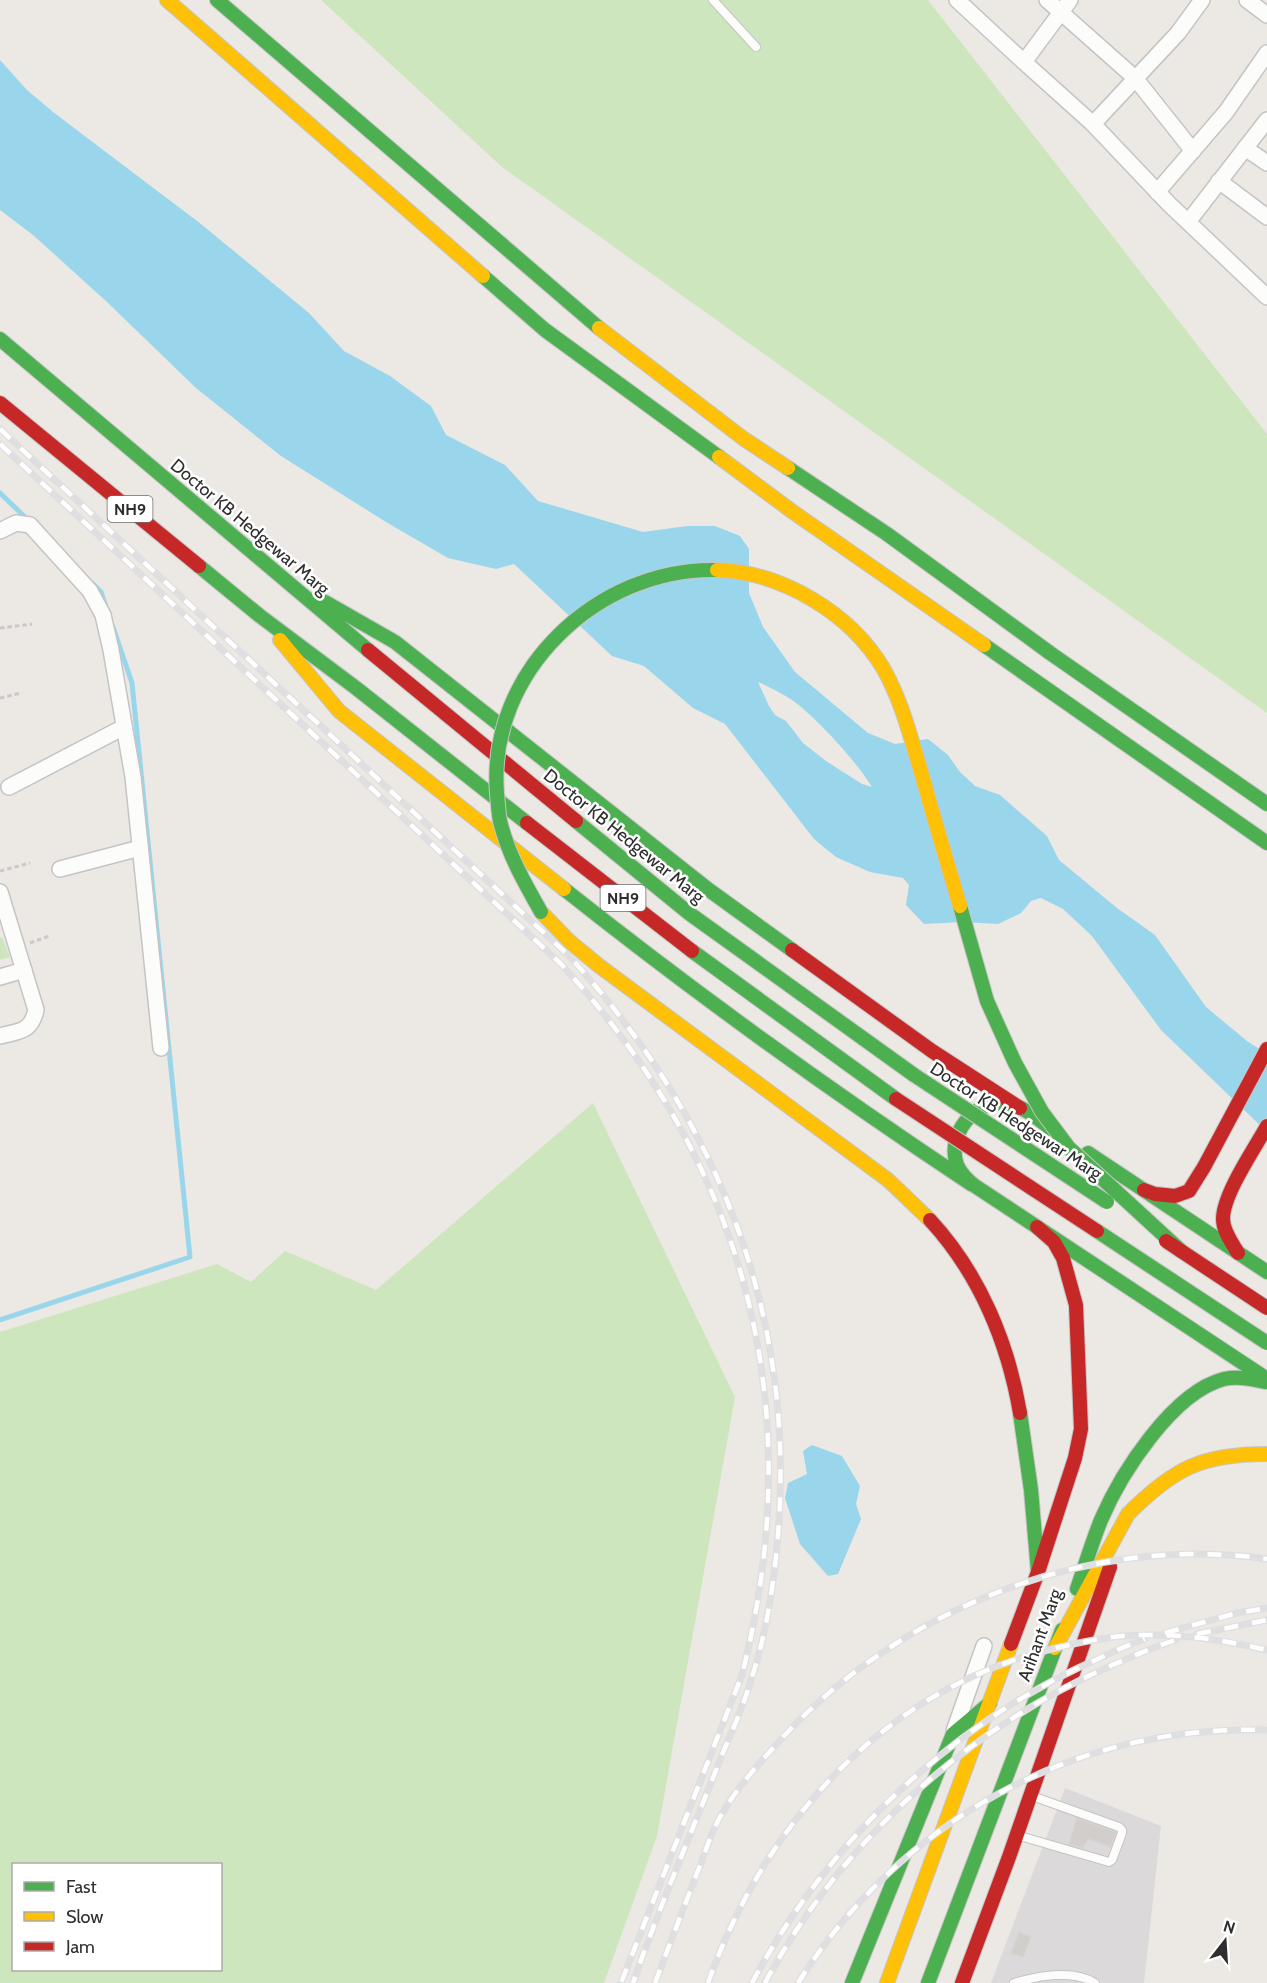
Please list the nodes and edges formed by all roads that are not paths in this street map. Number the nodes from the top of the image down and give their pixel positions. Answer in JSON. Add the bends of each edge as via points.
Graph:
{"nodes":[{"id":1,"x":167,"y":0,"type":"edge"},
{"id":2,"x":217,"y":0,"type":"edge"},
{"id":3,"x":713,"y":0,"type":"edge"},
{"id":4,"x":957,"y":0,"type":"edge"},
{"id":5,"x":1047,"y":0,"type":"edge"},
{"id":6,"x":1070,"y":0,"type":"edge"},
{"id":7,"x":1202,"y":0,"type":"edge"},
{"id":8,"x":1246,"y":0,"type":"edge"},
{"id":9,"x":1060,"y":13,"type":"junction"},
{"id":10,"x":1267,"y":15,"type":"edge"},
{"id":11,"x":756,"y":47,"type":"dead end"},
{"id":12,"x":1267,"y":53,"type":"edge"},
{"id":13,"x":1024,"y":62,"type":"junction"},
{"id":14,"x":1135,"y":78,"type":"junction"},
{"id":15,"x":1267,"y":120,"type":"edge"},
{"id":16,"x":1093,"y":124,"type":"junction"},
{"id":17,"x":1245,"y":148,"type":"junction"},
{"id":18,"x":1193,"y":151,"type":"junction"},
{"id":19,"x":1267,"y":163,"type":"edge"},
{"id":20,"x":1219,"y":181,"type":"junction"},
{"id":21,"x":1157,"y":192,"type":"junction"},
{"id":22,"x":1267,"y":217,"type":"edge"},
{"id":23,"x":1188,"y":222,"type":"junction"},
{"id":24,"x":1267,"y":297,"type":"edge"},
{"id":25,"x":0,"y":339,"type":"edge"},
{"id":26,"x":0,"y":403,"type":"edge"},
{"id":27,"x":0,"y":531,"type":"edge"},
{"id":28,"x":282,"y":578,"type":"junction"},
{"id":29,"x":260,"y":616,"type":"junction"},
{"id":30,"x":124,"y":727,"type":"junction"},
{"id":31,"x":9,"y":788,"type":"dead end"},
{"id":32,"x":1267,"y":804,"type":"edge"},
{"id":33,"x":1267,"y":843,"type":"edge"},
{"id":34,"x":140,"y":848,"type":"junction"},
{"id":35,"x":60,"y":869,"type":"dead end"},
{"id":36,"x":0,"y":892,"type":"edge"},
{"id":37,"x":5,"y":926,"type":"edge"},
{"id":38,"x":24,"y":970,"type":"junction"},
{"id":39,"x":0,"y":977,"type":"edge"},
{"id":40,"x":0,"y":1036,"type":"edge"},
{"id":41,"x":161,"y":1048,"type":"dead end"},
{"id":42,"x":1267,"y":1049,"type":"edge"},
{"id":43,"x":1028,"y":1113,"type":"junction"},
{"id":44,"x":1267,"y":1126,"type":"edge"},
{"id":45,"x":1127,"y":1179,"type":"junction"},
{"id":46,"x":975,"y":1186,"type":"junction"},
{"id":47,"x":1142,"y":1189,"type":"junction"},
{"id":48,"x":1037,"y":1227,"type":"junction"},
{"id":49,"x":1181,"y":1251,"type":"junction"},
{"id":50,"x":1076,"y":1253,"type":"junction"},
{"id":51,"x":1238,"y":1253,"type":"junction"},
{"id":52,"x":1267,"y":1272,"type":"edge"},
{"id":53,"x":1267,"y":1309,"type":"edge"},
{"id":54,"x":1267,"y":1343,"type":"edge"},
{"id":55,"x":1235,"y":1358,"type":"junction"},
{"id":56,"x":1267,"y":1381,"type":"edge"},
{"id":57,"x":1267,"y":1454,"type":"edge"},
{"id":58,"x":1128,"y":1514,"type":"junction"},
{"id":59,"x":1038,"y":1572,"type":"junction"},
{"id":60,"x":984,"y":1646,"type":"dead end"},
{"id":61,"x":1056,"y":1648,"type":"junction"},
{"id":62,"x":990,"y":1703,"type":"junction"},
{"id":63,"x":953,"y":1734,"type":"junction"},
{"id":64,"x":1031,"y":1796,"type":"junction"},
{"id":65,"x":1017,"y":1835,"type":"junction"},
{"id":66,"x":852,"y":1983,"type":"edge"},
{"id":67,"x":887,"y":1983,"type":"edge"},
{"id":68,"x":928,"y":1983,"type":"edge"},
{"id":69,"x":962,"y":1983,"type":"edge"},
{"id":70,"x":1014,"y":1983,"type":"edge"},
{"id":71,"x":1095,"y":1983,"type":"edge"}],
"edges":[{"from":1,"to":33,"type":"main road","via":[[546,330],[793,513]]},
{"from":2,"to":32,"type":"main road","via":[[615,342],[744,439],[887,534]]},
{"from":3,"to":11,"type":"lane"},
{"from":4,"to":13,"type":"street"},
{"from":5,"to":9,"type":"street"},
{"from":6,"to":9,"type":"street"},
{"from":7,"to":14,"type":"street","via":[[1178,33]]},
{"from":8,"to":10,"type":"street"},
{"from":9,"to":13,"type":"street"},
{"from":9,"to":14,"type":"street"},
{"from":12,"to":18,"type":"street"},
{"from":13,"to":16,"type":"street"},
{"from":14,"to":16,"type":"street"},
{"from":14,"to":18,"type":"street"},
{"from":15,"to":17,"type":"street"},
{"from":16,"to":21,"type":"street"},
{"from":17,"to":19,"type":"street"},
{"from":17,"to":20,"type":"street"},
{"from":18,"to":21,"type":"street"},
{"from":20,"to":22,"type":"street"},
{"from":20,"to":23,"type":"street"},
{"from":21,"to":23,"type":"street"},
{"from":23,"to":24,"type":"street"},
{"from":25,"to":28,"type":"main road","name":"Doctor KB Hedgewar Marg"},
{"from":26,"to":29,"type":"main road","number":"NH9"},
{"from":27,"to":30,"type":"street","via":[[16,523],[30,525],[90,591],[103,615]]},
{"from":28,"to":43,"type":"main road","via":[[395,642],[709,890],[932,1051]]},
{"from":28,"to":49,"type":"main road","name":"Doctor KB Hedgewar Marg","number":"NH9","bridge":true,"via":[[690,914],[914,1075]]},
{"from":29,"to":46,"type":"main road","via":[[339,711],[656,962],[879,1123]]},
{"from":29,"to":54,"type":"main road","number":"NH9","bridge":true,"via":[[673,938],[896,1099]]},
{"from":30,"to":31,"type":"street"},
{"from":30,"to":34,"type":"street"},
{"from":34,"to":35,"type":"street"},
{"from":34,"to":41,"type":"street"},
{"from":36,"to":37,"type":"street"},
{"from":37,"to":38,"type":"street"},
{"from":38,"to":39,"type":"street"},
{"from":38,"to":40,"type":"street","via":[[36,1010],[33,1020],[27,1029]]},
{"from":42,"to":47,"type":"main road","via":[[1189,1191],[1166,1196]]},
{"from":43,"to":45,"type":"main road"},
{"from":43,"to":46,"type":"main road","via":[[1002,1103],[981,1109],[964,1122],[955,1150],[964,1177]]},
{"from":44,"to":51,"type":"main road","via":[[1223,1216],[1228,1239]]},
{"from":45,"to":47,"type":"main road"},
{"from":45,"to":50,"type":"main road"},
{"from":46,"to":48,"type":"main road"},
{"from":47,"to":51,"type":"main road"},
{"from":48,"to":50,"type":"main road"},
{"from":48,"to":59,"type":"main road","name":"Arihant Marg","via":[[1054,1242],[1063,1258],[1076,1305],[1081,1394],[1081,1429],[1075,1458]]},
{"from":49,"to":53,"type":"main road","name":"Doctor KB Hedgewar Marg","bridge":true},
{"from":49,"to":59,"type":"main road","bridge":true,"via":[[1069,1148],[1042,1112],[1014,1063],[987,1001],[908,726],[882,667],[859,637],[800,591],[762,576],[701,570],[671,572],[648,579],[603,599],[561,629],[532,662],[508,707],[501,732],[496,802],[513,866],[541,912],[569,941],[888,1180],[926,1215],[960,1256],[987,1303],[1006,1352],[1032,1498]]},
{"from":50,"to":55,"type":"main road"},
{"from":51,"to":52,"type":"main road"},
{"from":53,"to":55,"type":"main road"},
{"from":55,"to":56,"type":"main road"},
{"from":56,"to":61,"type":"main road","name":"Arihant Marg","via":[[1221,1379],[1179,1403],[1160,1425],[1132,1463],[1106,1510]]},
{"from":57,"to":58,"type":"main road","via":[[1220,1456],[1194,1462],[1168,1477]]},
{"from":58,"to":61,"type":"main road"},
{"from":58,"to":64,"type":"main road"},
{"from":59,"to":62,"type":"main road","name":"Arihant Marg"},
{"from":60,"to":63,"type":"street"},
{"from":61,"to":68,"type":"main road","name":"Arihant Marg"},
{"from":62,"to":63,"type":"main road"},
{"from":62,"to":67,"type":"main road","name":"Arihant Marg"},
{"from":63,"to":66,"type":"main road"},
{"from":64,"to":65,"type":"main road"},
{"from":64,"to":65,"type":"lane","via":[[1119,1827],[1122,1833],[1109,1862]]},
{"from":65,"to":69,"type":"main road"},
{"from":70,"to":71,"type":"lane","via":[[1069,1975]]}]}
